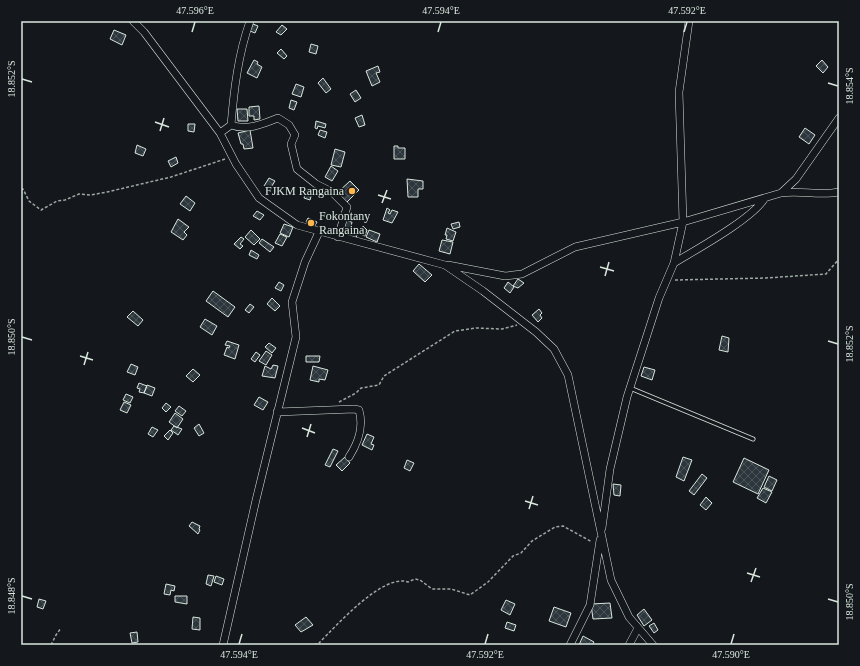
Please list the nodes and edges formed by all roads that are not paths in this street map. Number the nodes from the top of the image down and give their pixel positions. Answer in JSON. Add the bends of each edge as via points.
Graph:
{"nodes":[{"id":1,"x":133,"y":21,"type":"edge"},
{"id":2,"x":250,"y":21,"type":"edge"},
{"id":3,"x":689,"y":21,"type":"edge"},
{"id":4,"x":839,"y":118,"type":"edge"},
{"id":5,"x":230,"y":125,"type":"junction"},
{"id":6,"x":220,"y":133,"type":"junction"},
{"id":7,"x":839,"y":192,"type":"edge"},
{"id":8,"x":781,"y":193,"type":"junction"},
{"id":9,"x":765,"y":198,"type":"junction"},
{"id":10,"x":683,"y":222,"type":"junction"},
{"id":11,"x":319,"y":232,"type":"junction"},
{"id":12,"x":338,"y":237,"type":"junction"},
{"id":13,"x":674,"y":263,"type":"junction"},
{"id":14,"x":445,"y":265,"type":"junction"},
{"id":15,"x":630,"y":388,"type":"junction"},
{"id":16,"x":277,"y":412,"type":"junction"},
{"id":17,"x":753,"y":439,"type":"dead end"},
{"id":18,"x":349,"y":457,"type":"dead end"},
{"id":19,"x":601,"y":535,"type":"junction"},
{"id":20,"x":638,"y":628,"type":"junction"},
{"id":21,"x":223,"y":645,"type":"edge"},
{"id":22,"x":570,"y":645,"type":"edge"},
{"id":23,"x":629,"y":645,"type":"edge"},
{"id":24,"x":653,"y":645,"type":"edge"}],
"edges":[{"from":1,"to":6,"type":"street"},
{"from":2,"to":5,"type":"street","via":[[234,89]]},
{"from":3,"to":10,"type":"street","via":[[679,92]]},
{"from":4,"to":8,"type":"street","via":[[796,179]]},
{"from":5,"to":6,"type":"street"},
{"from":5,"to":12,"type":"street","via":[[238,128],[261,125],[278,118],[289,125],[295,135],[291,144],[297,169],[316,184],[332,192],[347,207]]},
{"from":6,"to":11,"type":"street","via":[[232,157],[259,198],[297,225]]},
{"from":7,"to":8,"type":"street"},
{"from":8,"to":9,"type":"street"},
{"from":9,"to":10,"type":"street"},
{"from":9,"to":13,"type":"street","via":[[760,206]]},
{"from":10,"to":13,"type":"street"},
{"from":10,"to":14,"type":"street","via":[[575,248],[522,274],[505,276]]},
{"from":11,"to":12,"type":"street"},
{"from":11,"to":16,"type":"street","via":[[305,262],[292,302],[296,337]]},
{"from":12,"to":14,"type":"street"},
{"from":13,"to":15,"type":"street","via":[[659,298]]},
{"from":14,"to":19,"type":"street","via":[[524,323],[554,349],[568,375]]},
{"from":15,"to":17,"type":"lane"},
{"from":15,"to":19,"type":"street","via":[[610,470]]},
{"from":16,"to":18,"type":"street","via":[[359,410],[360,436]]},
{"from":16,"to":21,"type":"street"},
{"from":19,"to":20,"type":"street","via":[[611,580],[629,617]]},
{"from":19,"to":22,"type":"street","via":[[590,604]]},
{"from":20,"to":23,"type":"street"},
{"from":20,"to":24,"type":"street"}]}
